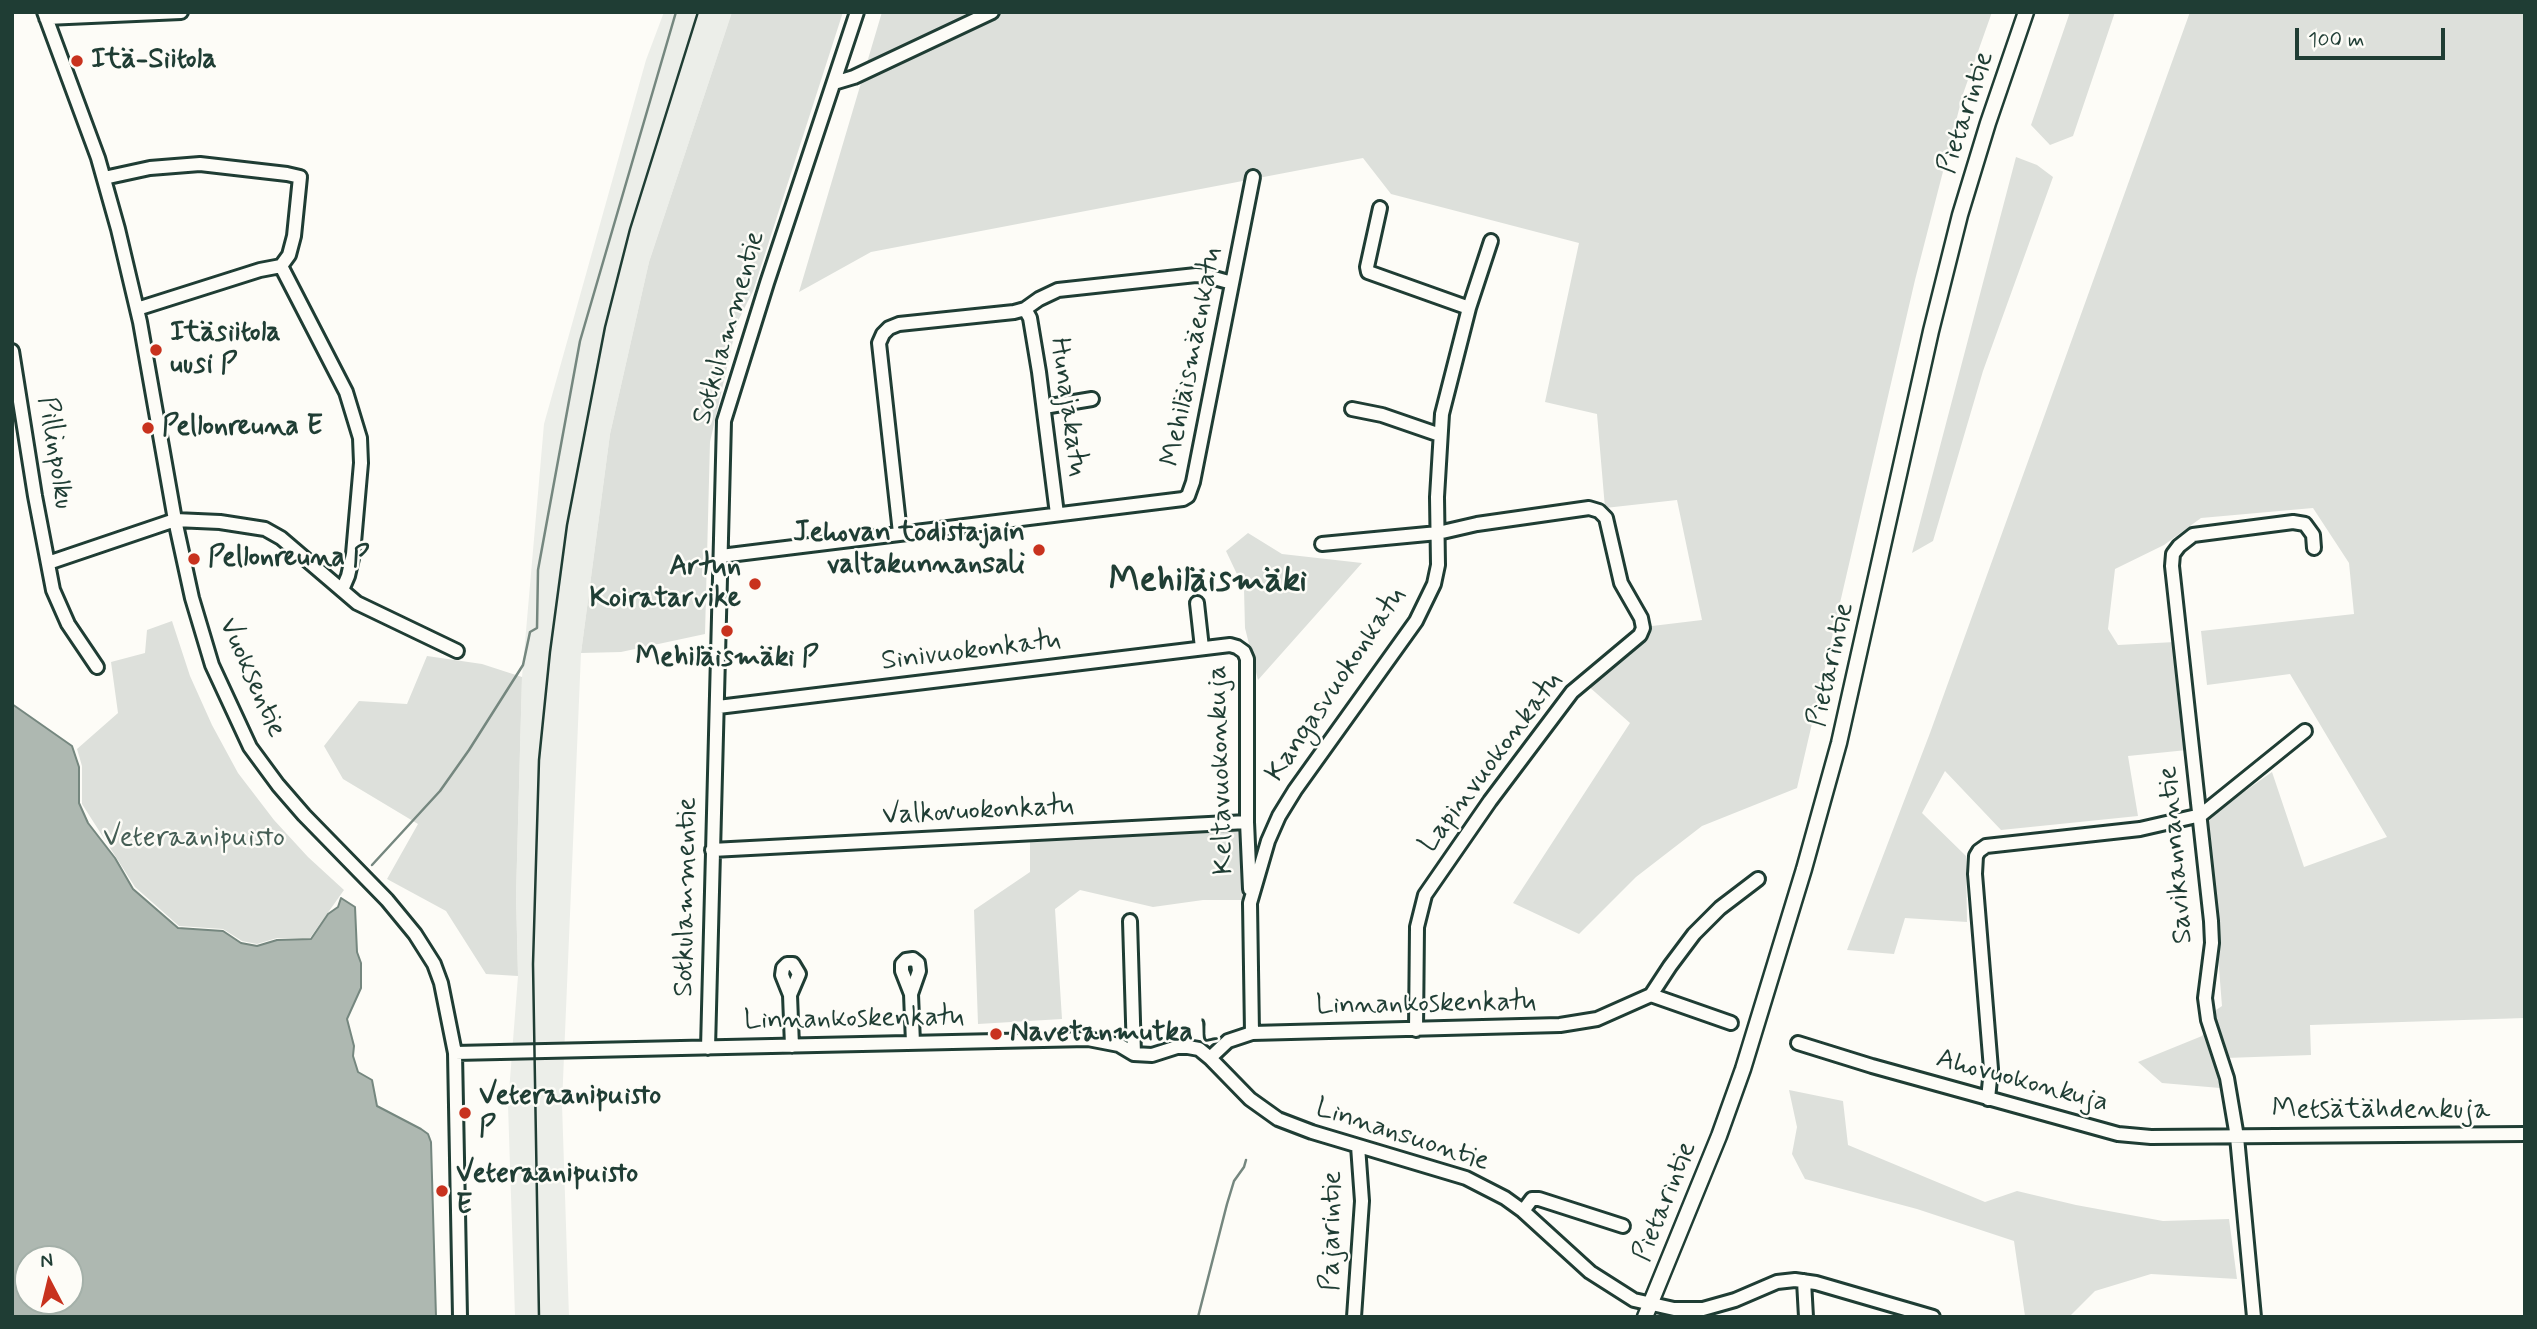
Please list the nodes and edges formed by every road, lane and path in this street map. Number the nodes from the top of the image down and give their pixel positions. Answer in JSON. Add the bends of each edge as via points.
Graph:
{"nodes":[{"id":1,"x":181,"y":12,"type":"edge"},
{"id":2,"x":857,"y":12,"type":"edge"},
{"id":3,"x":992,"y":12,"type":"edge"},
{"id":4,"x":2026,"y":12,"type":"edge"},
{"id":5,"x":45,"y":15,"type":"edge"},
{"id":6,"x":834,"y":83,"type":"junction"},
{"id":7,"x":1254,"y":177,"type":"dead end"},
{"id":8,"x":104,"y":178,"type":"junction"},
{"id":9,"x":1380,"y":208,"type":"dead end"},
{"id":10,"x":1491,"y":241,"type":"dead end"},
{"id":11,"x":281,"y":266,"type":"junction"},
{"id":12,"x":1233,"y":283,"type":"junction"},
{"id":13,"x":1469,"y":308,"type":"junction"},
{"id":14,"x":137,"y":309,"type":"junction"},
{"id":15,"x":1025,"y":309,"type":"junction"},
{"id":16,"x":12,"y":351,"type":"edge"},
{"id":17,"x":1092,"y":399,"type":"dead end"},
{"id":18,"x":1044,"y":407,"type":"junction"},
{"id":19,"x":1352,"y":408,"type":"dead end"},
{"id":20,"x":1440,"y":435,"type":"junction"},
{"id":21,"x":1057,"y":514,"type":"junction"},
{"id":22,"x":175,"y":520,"type":"junction"},
{"id":23,"x":900,"y":533,"type":"junction"},
{"id":24,"x":1438,"y":533,"type":"junction"},
{"id":25,"x":1322,"y":544,"type":"dead end"},
{"id":26,"x":2314,"y":548,"type":"dead end"},
{"id":27,"x":721,"y":556,"type":"junction"},
{"id":28,"x":48,"y":563,"type":"junction"},
{"id":29,"x":342,"y":590,"type":"junction"},
{"id":30,"x":1197,"y":603,"type":"dead end"},
{"id":31,"x":1230,"y":645,"type":"joint"},
{"id":32,"x":1202,"y":648,"type":"junction"},
{"id":33,"x":457,"y":651,"type":"dead end"},
{"id":34,"x":97,"y":667,"type":"dead end"},
{"id":35,"x":718,"y":707,"type":"junction"},
{"id":36,"x":2305,"y":731,"type":"dead end"},
{"id":37,"x":2201,"y":815,"type":"junction"},
{"id":38,"x":1247,"y":822,"type":"junction"},
{"id":39,"x":712,"y":850,"type":"junction"},
{"id":40,"x":1758,"y":879,"type":"dead end"},
{"id":41,"x":1250,"y":903,"type":"junction"},
{"id":42,"x":1130,"y":920,"type":"dead end"},
{"id":43,"x":911,"y":994,"type":"dead end"},
{"id":44,"x":790,"y":995,"type":"dead end"},
{"id":45,"x":1651,"y":995,"type":"junction"},
{"id":46,"x":1731,"y":1023,"type":"dead end"},
{"id":47,"x":1416,"y":1030,"type":"junction"},
{"id":48,"x":1252,"y":1033,"type":"junction"},
{"id":49,"x":913,"y":1043,"type":"junction"},
{"id":50,"x":1798,"y":1043,"type":"dead end"},
{"id":51,"x":792,"y":1046,"type":"junction"},
{"id":52,"x":708,"y":1048,"type":"junction"},
{"id":53,"x":455,"y":1053,"type":"junction"},
{"id":54,"x":1135,"y":1054,"type":"junction"},
{"id":55,"x":1210,"y":1058,"type":"junction"},
{"id":56,"x":1988,"y":1099,"type":"junction"},
{"id":57,"x":2525,"y":1134,"type":"edge"},
{"id":58,"x":2237,"y":1137,"type":"junction"},
{"id":59,"x":1358,"y":1146,"type":"junction"},
{"id":60,"x":1523,"y":1211,"type":"junction"},
{"id":61,"x":1623,"y":1226,"type":"dead end"},
{"id":62,"x":1804,"y":1281,"type":"junction"},
{"id":63,"x":1647,"y":1311,"type":"edge"},
{"id":64,"x":460,"y":1317,"type":"edge"},
{"id":65,"x":1354,"y":1317,"type":"edge"},
{"id":66,"x":1806,"y":1317,"type":"edge"},
{"id":67,"x":1933,"y":1317,"type":"edge"},
{"id":68,"x":2254,"y":1317,"type":"edge"}],
"edges":[{"from":1,"to":5,"type":"street"},
{"from":2,"to":6,"type":"street","name":"Sotkulammentie"},
{"from":3,"to":6,"type":"street"},
{"from":4,"to":63,"type":"main road","name":"Pietarintie","via":[[1956,228],[1842,732],[1797,895],[1723,1124]]},
{"from":5,"to":8,"type":"street","name":"Vuoksentie"},
{"from":6,"to":27,"type":"street","name":"Sotkulammentie","via":[[726,414]]},
{"from":7,"to":12,"type":"street","name":"Mehiläismäenkatu"},
{"from":8,"to":11,"type":"street","via":[[200,164],[300,177],[294,236]]},
{"from":8,"to":14,"type":"street","name":"Vuoksentie"},
{"from":9,"to":13,"type":"street","via":[[1368,272]]},
{"from":10,"to":13,"type":"street","name":"Kangasvuokonkatu"},
{"from":11,"to":14,"type":"street"},
{"from":11,"to":29,"type":"street","via":[[346,392],[360,438],[353,554]]},
{"from":12,"to":15,"type":"street","via":[[1196,275],[1058,290]]},
{"from":12,"to":21,"type":"street","name":"Mehiläismäenkatu","via":[[1188,496]]},
{"from":13,"to":20,"type":"street","name":"Kangasvuokonkatu","via":[[1441,414]]},
{"from":14,"to":22,"type":"street","name":"Vuoksentie"},
{"from":15,"to":18,"type":"street","name":"Hunajakatu"},
{"from":15,"to":23,"type":"street","via":[[900,324],[883,334],[879,343]]},
{"from":16,"to":28,"type":"street","name":"Pillinpolku"},
{"from":17,"to":18,"type":"street"},
{"from":18,"to":21,"type":"street","name":"Hunajakatu"},
{"from":19,"to":20,"type":"street"},
{"from":20,"to":24,"type":"street","name":"Kangasvuokonkatu"},
{"from":21,"to":23,"type":"street","name":"Mehiläismäenkatu"},
{"from":22,"to":28,"type":"street"},
{"from":22,"to":29,"type":"street","via":[[265,529]]},
{"from":22,"to":53,"type":"street","name":"Vuoksentie","via":[[212,665],[250,747],[304,815],[415,934],[441,983]]},
{"from":23,"to":27,"type":"street","name":"Mehiläismäenkatu"},
{"from":24,"to":25,"type":"street"},
{"from":24,"to":41,"type":"street","name":"Kangasvuokonkatu","via":[[1434,584],[1416,621],[1279,816]]},
{"from":24,"to":47,"type":"street","name":"Lapinvuokonkatu","via":[[1540,514],[1589,508],[1599,511],[1606,518],[1620,583],[1643,628],[1628,647],[1572,692],[1425,895],[1417,927]]},
{"from":26,"to":37,"type":"street","name":"Savikannantie","via":[[2313,535],[2305,524],[2293,522],[2193,535],[2173,554]]},
{"from":27,"to":35,"type":"street","name":"Sotkulammentie"},
{"from":28,"to":34,"type":"street","name":"Pillinpolku","via":[[59,608]]},
{"from":29,"to":33,"type":"street","via":[[378,615]]},
{"from":30,"to":32,"type":"street"},
{"from":31,"to":32,"type":"street","name":"Sinivuokonkatu"},
{"from":31,"to":38,"type":"street","name":"Keltavuokonkuja","via":[[1247,659]]},
{"from":32,"to":35,"type":"street","name":"Sinivuokonkatu"},
{"from":35,"to":39,"type":"street","name":"Sotkulammentie"},
{"from":36,"to":37,"type":"street"},
{"from":37,"to":56,"type":"street","via":[[2140,829],[1986,846],[1979,851],[1975,874],[1990,1069]]},
{"from":37,"to":58,"type":"street","name":"Savikannantie","via":[[2212,943],[2207,1009],[2227,1078]]},
{"from":38,"to":39,"type":"street","name":"Valkovuokonkatu"},
{"from":38,"to":41,"type":"street","name":"Keltavuokonkuja"},
{"from":39,"to":52,"type":"street","name":"Sotkulammentie"},
{"from":40,"to":45,"type":"street","via":[[1694,934]]},
{"from":41,"to":48,"type":"street","name":"Kangasvuokonkatu"},
{"from":42,"to":54,"type":"street"},
{"from":43,"to":49,"type":"street"},
{"from":44,"to":51,"type":"street"},
{"from":45,"to":46,"type":"street"},
{"from":45,"to":47,"type":"street","name":"Linnankoskenkatu","via":[[1579,1023]]},
{"from":47,"to":48,"type":"street","name":"Linnankoskenkatu"},
{"from":48,"to":55,"type":"street","name":"Linnankoskenkatu","via":[[1228,1041]]},
{"from":49,"to":51,"type":"street","name":"Linnankoskenkatu"},
{"from":49,"to":54,"type":"street","name":"Linnankoskenkatu","via":[[1088,1040],[1119,1045]]},
{"from":50,"to":56,"type":"street","name":"Ahovuokonkuja"},
{"from":51,"to":52,"type":"street","name":"Linnankoskenkatu"},
{"from":52,"to":53,"type":"street","name":"Linnankoskenkatu"},
{"from":53,"to":64,"type":"street","name":"Vuoksentie"},
{"from":54,"to":55,"type":"street","name":"Linnankoskenkatu","via":[[1152,1055],[1188,1046]]},
{"from":55,"to":59,"type":"street","name":"Linnansuontie","via":[[1270,1115]]},
{"from":56,"to":58,"type":"street","name":"Ahovuokonkuja","via":[[2118,1134]]},
{"from":57,"to":58,"type":"street","name":"Metsätähdenkuja"},
{"from":58,"to":68,"type":"street","name":"Savikannantie"},
{"from":59,"to":60,"type":"street","name":"Linnansuontie","via":[[1466,1178]]},
{"from":59,"to":65,"type":"street","name":"Pajarintie","via":[[1362,1200]]},
{"from":60,"to":61,"type":"street","via":[[1532,1199],[1539,1199]]},
{"from":60,"to":63,"type":"street","name":"Linnansuontie","via":[[1590,1272]]},
{"from":62,"to":63,"type":"street","name":"Linnansuontie","via":[[1777,1282],[1703,1309]]},
{"from":62,"to":66,"type":"street"},
{"from":62,"to":67,"type":"street","name":"Linnansuontie"}]}
